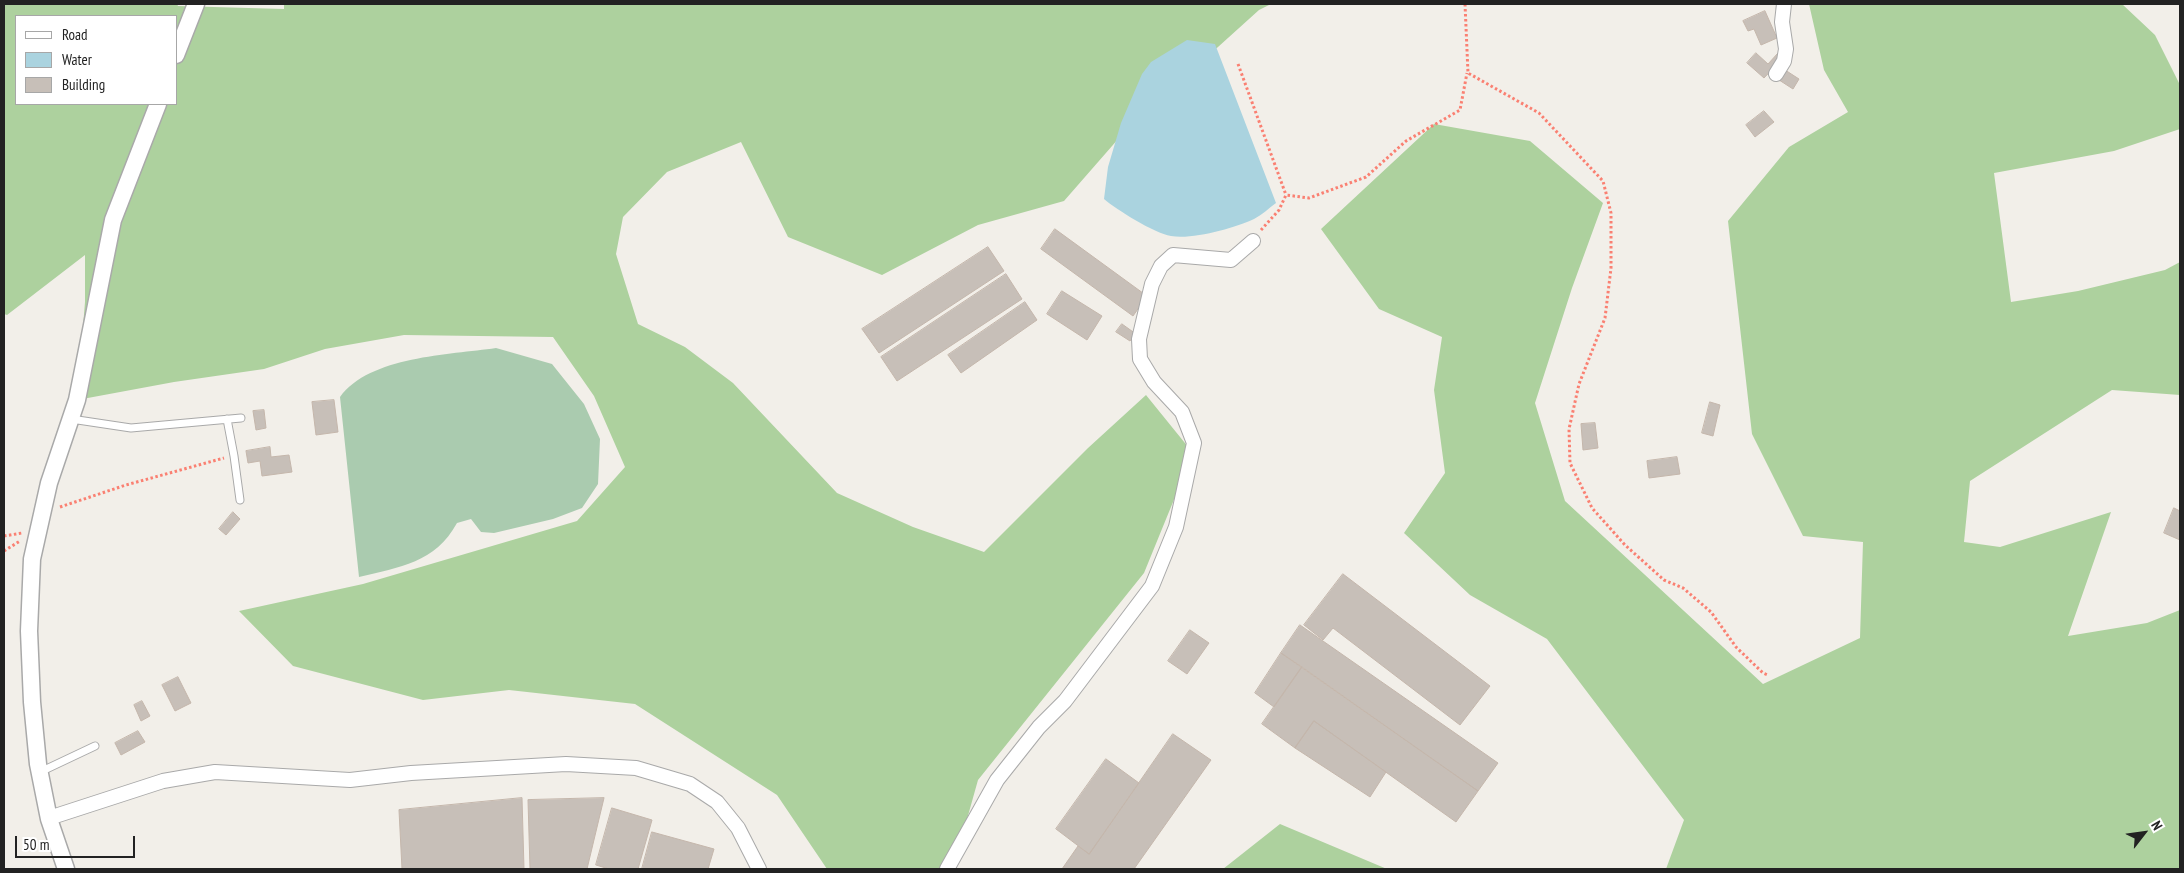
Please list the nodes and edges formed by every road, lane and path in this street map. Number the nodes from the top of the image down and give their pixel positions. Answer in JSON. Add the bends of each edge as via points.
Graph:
{"nodes":[{"id":1,"x":196,"y":4,"type":"edge"},
{"id":2,"x":1465,"y":4,"type":"edge"},
{"id":3,"x":1784,"y":4,"type":"edge"},
{"id":4,"x":178,"y":50,"type":"edge"},
{"id":5,"x":1238,"y":64,"type":"dead end"},
{"id":6,"x":1468,"y":73,"type":"junction"},
{"id":7,"x":1776,"y":74,"type":"dead end"},
{"id":8,"x":158,"y":105,"type":"edge"},
{"id":9,"x":1286,"y":195,"type":"junction"},
{"id":10,"x":1253,"y":240,"type":"joint"},
{"id":11,"x":241,"y":418,"type":"dead end"},
{"id":12,"x":71,"y":419,"type":"junction"},
{"id":13,"x":227,"y":419,"type":"junction"},
{"id":14,"x":234,"y":456,"type":"junction"},
{"id":15,"x":240,"y":500,"type":"dead end"},
{"id":16,"x":42,"y":513,"type":"junction"},
{"id":17,"x":1768,"y":675,"type":"dead end"},
{"id":18,"x":95,"y":746,"type":"dead end"},
{"id":19,"x":39,"y":772,"type":"junction"},
{"id":20,"x":49,"y":818,"type":"junction"},
{"id":21,"x":66,"y":869,"type":"edge"},
{"id":22,"x":759,"y":869,"type":"edge"},
{"id":23,"x":947,"y":869,"type":"edge"}],
"edges":[{"from":1,"to":4,"type":"street"},
{"from":2,"to":6,"type":"path"},
{"from":3,"to":7,"type":"street","via":[[1782,22],[1786,49],[1784,61]]},
{"from":5,"to":9,"type":"path"},
{"from":6,"to":9,"type":"path","via":[[1460,110],[1406,141],[1366,177],[1309,198]]},
{"from":6,"to":17,"type":"path","via":[[1539,113],[1603,181],[1611,213],[1612,268],[1605,318],[1579,384],[1569,430],[1570,462],[1592,508],[1625,545],[1664,580],[1683,588],[1711,612],[1736,647]]},
{"from":8,"to":12,"type":"street","via":[[113,220]]},
{"from":9,"to":10,"type":"path","via":[[1279,210]]},
{"from":10,"to":23,"type":"street","via":[[1231,260],[1173,255],[1161,266],[1152,284],[1140,339],[1140,359],[1154,382],[1182,412],[1194,442],[1176,528],[1152,586],[1065,701],[1039,727],[997,780]]},
{"from":11,"to":13,"type":"lane"},
{"from":12,"to":13,"type":"lane","via":[[131,428]]},
{"from":12,"to":16,"type":"street"},
{"from":13,"to":14,"type":"lane"},
{"from":14,"to":15,"type":"lane"},
{"from":14,"to":16,"type":"path","via":[[126,485]]},
{"from":16,"to":19,"type":"street","via":[[32,559],[30,631],[32,702]]},
{"from":18,"to":19,"type":"lane"},
{"from":19,"to":20,"type":"street"},
{"from":20,"to":21,"type":"street"},
{"from":20,"to":22,"type":"street","via":[[162,781],[216,772],[350,780],[566,764],[636,768],[690,784],[717,802],[738,828]]}]}
